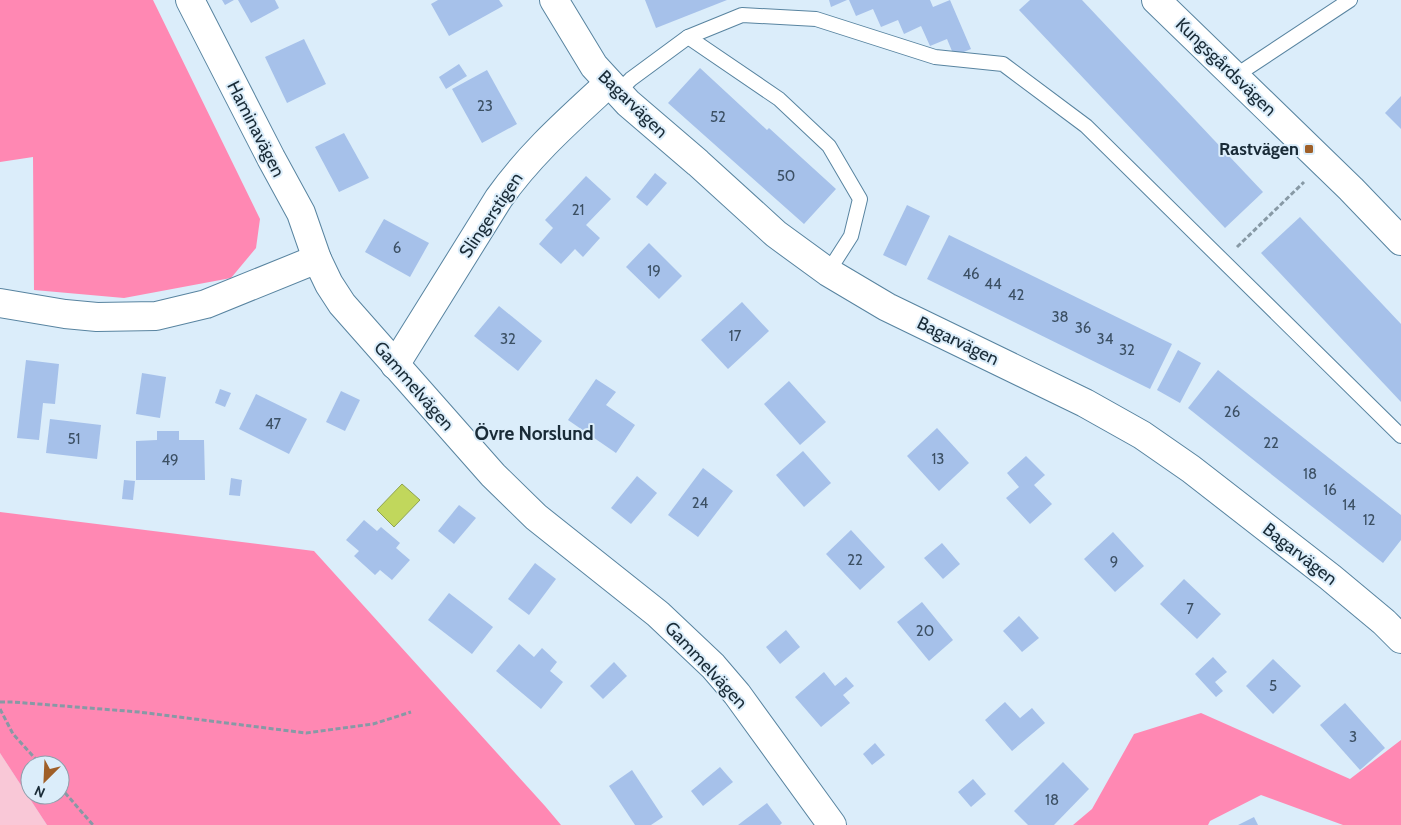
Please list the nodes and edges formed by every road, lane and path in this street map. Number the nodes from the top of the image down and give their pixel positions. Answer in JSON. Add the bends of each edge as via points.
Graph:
{"nodes":[{"id":1,"x":190,"y":0,"type":"edge"},
{"id":2,"x":554,"y":0,"type":"edge"},
{"id":3,"x":1156,"y":0,"type":"edge"},
{"id":4,"x":1350,"y":0,"type":"edge"},
{"id":5,"x":688,"y":37,"type":"junction"},
{"id":6,"x":1235,"y":76,"type":"junction"},
{"id":7,"x":614,"y":88,"type":"junction"},
{"id":8,"x":1310,"y":176,"type":"dead end"},
{"id":9,"x":1401,"y":241,"type":"edge"},
{"id":10,"x":317,"y":259,"type":"junction"},
{"id":11,"x":1222,"y":260,"type":"junction"},
{"id":12,"x":828,"y":272,"type":"junction"},
{"id":13,"x":0,"y":302,"type":"edge"},
{"id":14,"x":395,"y":365,"type":"junction"},
{"id":15,"x":1401,"y":436,"type":"edge"},
{"id":16,"x":1395,"y":622,"type":"edge"},
{"id":17,"x":0,"y":702,"type":"edge"},
{"id":18,"x":0,"y":708,"type":"edge"},
{"id":19,"x":411,"y":712,"type":"dead end"},
{"id":20,"x":32,"y":755,"type":"edge"},
{"id":21,"x":70,"y":799,"type":"edge"},
{"id":22,"x":93,"y":825,"type":"edge"},
{"id":23,"x":832,"y":825,"type":"edge"}],
"edges":[{"from":1,"to":10,"type":"street","name":"Haminavägen","via":[[301,213]]},
{"from":2,"to":7,"type":"street","name":"Bagarvägen","via":[[594,66]]},
{"from":3,"to":6,"type":"street","name":"Kungsgårdsvägen"},
{"from":4,"to":6,"type":"lane"},
{"from":5,"to":7,"type":"lane"},
{"from":5,"to":11,"type":"lane","via":[[742,15],[816,19],[935,57],[1003,64],[1086,126]]},
{"from":5,"to":12,"type":"lane","via":[[779,99],[828,146],[860,199],[851,236]]},
{"from":6,"to":9,"type":"street","name":"Kungsgårdsvägen"},
{"from":7,"to":12,"type":"street","name":"Bagarvägen","via":[[776,234]]},
{"from":7,"to":14,"type":"street","name":"Slingerstigen","via":[[542,145],[512,180]]},
{"from":8,"to":11,"type":"path"},
{"from":10,"to":13,"type":"street","via":[[206,304],[156,316],[97,317]]},
{"from":10,"to":14,"type":"street","name":"Gammelvägen","via":[[342,304]]},
{"from":11,"to":15,"type":"lane"},
{"from":12,"to":16,"type":"street","name":"Bagarvägen","via":[[887,307],[1076,399],[1142,435]]},
{"from":14,"to":23,"type":"street","name":"Gammelvägen","via":[[493,475],[536,517],[658,614],[712,666],[737,694]]},
{"from":17,"to":19,"type":"path","via":[[139,712],[306,733],[373,724]]},
{"from":18,"to":20,"type":"path","via":[[13,734]]},
{"from":21,"to":22,"type":"path"}]}
